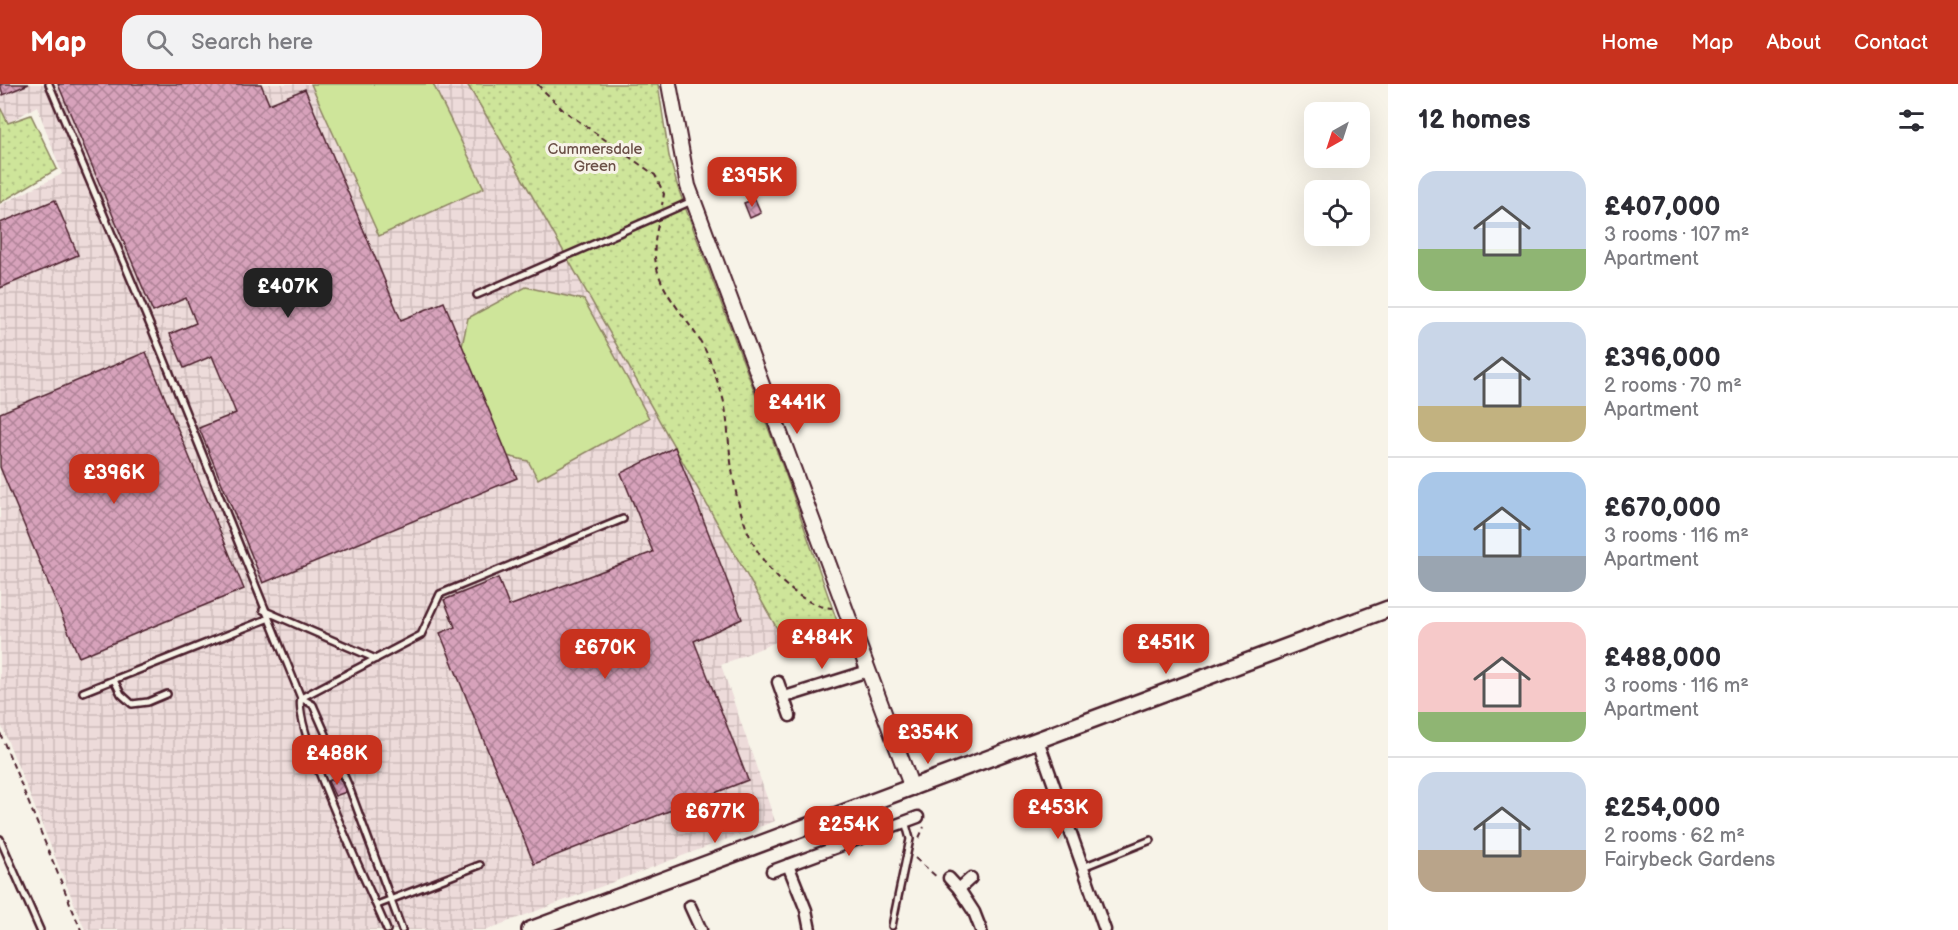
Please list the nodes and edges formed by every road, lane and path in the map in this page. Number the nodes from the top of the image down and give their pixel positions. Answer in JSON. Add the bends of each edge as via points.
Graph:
{"nodes":[{"id":1,"x":49,"y":84,"type":"edge"},
{"id":2,"x":537,"y":84,"type":"edge"},
{"id":3,"x":669,"y":84,"type":"edge"},
{"id":4,"x":693,"y":200,"type":"junction"},
{"id":5,"x":660,"y":214,"type":"junction"},
{"id":6,"x":477,"y":295,"type":"dead end"},
{"id":7,"x":623,"y":519,"type":"dead end"},
{"id":8,"x":844,"y":608,"type":"junction"},
{"id":9,"x":1388,"y":609,"type":"edge"},
{"id":10,"x":263,"y":610,"type":"junction"},
{"id":11,"x":267,"y":619,"type":"junction"},
{"id":12,"x":376,"y":659,"type":"junction"},
{"id":13,"x":868,"y":671,"type":"junction"},
{"id":14,"x":114,"y":680,"type":"junction"},
{"id":15,"x":778,"y":682,"type":"dead end"},
{"id":16,"x":83,"y":693,"type":"dead end"},
{"id":17,"x":167,"y":694,"type":"dead end"},
{"id":18,"x":785,"y":697,"type":"junction"},
{"id":19,"x":301,"y":698,"type":"junction"},
{"id":20,"x":790,"y":716,"type":"dead end"},
{"id":21,"x":0,"y":734,"type":"edge"},
{"id":22,"x":1038,"y":740,"type":"junction"},
{"id":23,"x":912,"y":788,"type":"junction"},
{"id":24,"x":918,"y":817,"type":"dead end"},
{"id":25,"x":905,"y":821,"type":"junction"},
{"id":26,"x":0,"y":839,"type":"edge"},
{"id":27,"x":1151,"y":840,"type":"dead end"},
{"id":28,"x":915,"y":858,"type":"dead end"},
{"id":29,"x":480,"y":865,"type":"dead end"},
{"id":30,"x":788,"y":865,"type":"junction"},
{"id":31,"x":1083,"y":867,"type":"junction"},
{"id":32,"x":772,"y":871,"type":"dead end"},
{"id":33,"x":950,"y":878,"type":"joint"},
{"id":34,"x":971,"y":878,"type":"dead end"},
{"id":35,"x":959,"y":889,"type":"junction"},
{"id":36,"x":390,"y":900,"type":"junction"},
{"id":37,"x":377,"y":905,"type":"junction"},
{"id":38,"x":690,"y":906,"type":"dead end"},
{"id":39,"x":892,"y":926,"type":"dead end"},
{"id":40,"x":40,"y":930,"type":"edge"},
{"id":41,"x":81,"y":930,"type":"edge"},
{"id":42,"x":387,"y":930,"type":"edge"},
{"id":43,"x":402,"y":930,"type":"edge"},
{"id":44,"x":530,"y":930,"type":"edge"},
{"id":45,"x":701,"y":930,"type":"edge"},
{"id":46,"x":810,"y":930,"type":"edge"},
{"id":47,"x":981,"y":930,"type":"edge"},
{"id":48,"x":1105,"y":930,"type":"edge"}],
"edges":[{"from":1,"to":10,"type":"lane","via":[[163,356]]},
{"from":2,"to":5,"type":"path","via":[[563,110],[655,175],[664,194]]},
{"from":3,"to":4,"type":"street"},
{"from":4,"to":5,"type":"lane"},
{"from":4,"to":8,"type":"street"},
{"from":5,"to":6,"type":"lane"},
{"from":5,"to":8,"type":"path","via":[[652,248],[656,266],[662,284],[702,344],[725,402],[735,489],[750,536],[761,558],[795,593],[811,603]]},
{"from":7,"to":12,"type":"lane","via":[[440,594],[422,635]]},
{"from":8,"to":13,"type":"street"},
{"from":9,"to":22,"type":"main road"},
{"from":10,"to":11,"type":"lane"},
{"from":10,"to":12,"type":"lane"},
{"from":11,"to":14,"type":"lane"},
{"from":11,"to":19,"type":"lane"},
{"from":12,"to":19,"type":"lane"},
{"from":13,"to":18,"type":"street"},
{"from":13,"to":23,"type":"street"},
{"from":14,"to":16,"type":"lane"},
{"from":14,"to":17,"type":"lane","via":[[132,704]]},
{"from":15,"to":18,"type":"street"},
{"from":18,"to":20,"type":"street"},
{"from":19,"to":36,"type":"lane","via":[[313,705],[349,787]]},
{"from":19,"to":37,"type":"lane","via":[[298,708],[314,756]]},
{"from":21,"to":41,"type":"path"},
{"from":22,"to":23,"type":"main road"},
{"from":22,"to":31,"type":"street"},
{"from":23,"to":44,"type":"main road"},
{"from":24,"to":25,"type":"street"},
{"from":25,"to":30,"type":"street"},
{"from":25,"to":39,"type":"lane","via":[[910,839]]},
{"from":26,"to":40,"type":"lane"},
{"from":27,"to":31,"type":"lane"},
{"from":28,"to":33,"type":"path","via":[[940,880]]},
{"from":29,"to":36,"type":"lane"},
{"from":30,"to":32,"type":"street"},
{"from":30,"to":46,"type":"street"},
{"from":31,"to":48,"type":"street"},
{"from":33,"to":35,"type":"street"},
{"from":34,"to":35,"type":"street"},
{"from":35,"to":47,"type":"street"},
{"from":36,"to":37,"type":"lane"},
{"from":36,"to":43,"type":"lane"},
{"from":37,"to":42,"type":"lane"},
{"from":38,"to":45,"type":"street"}]}
